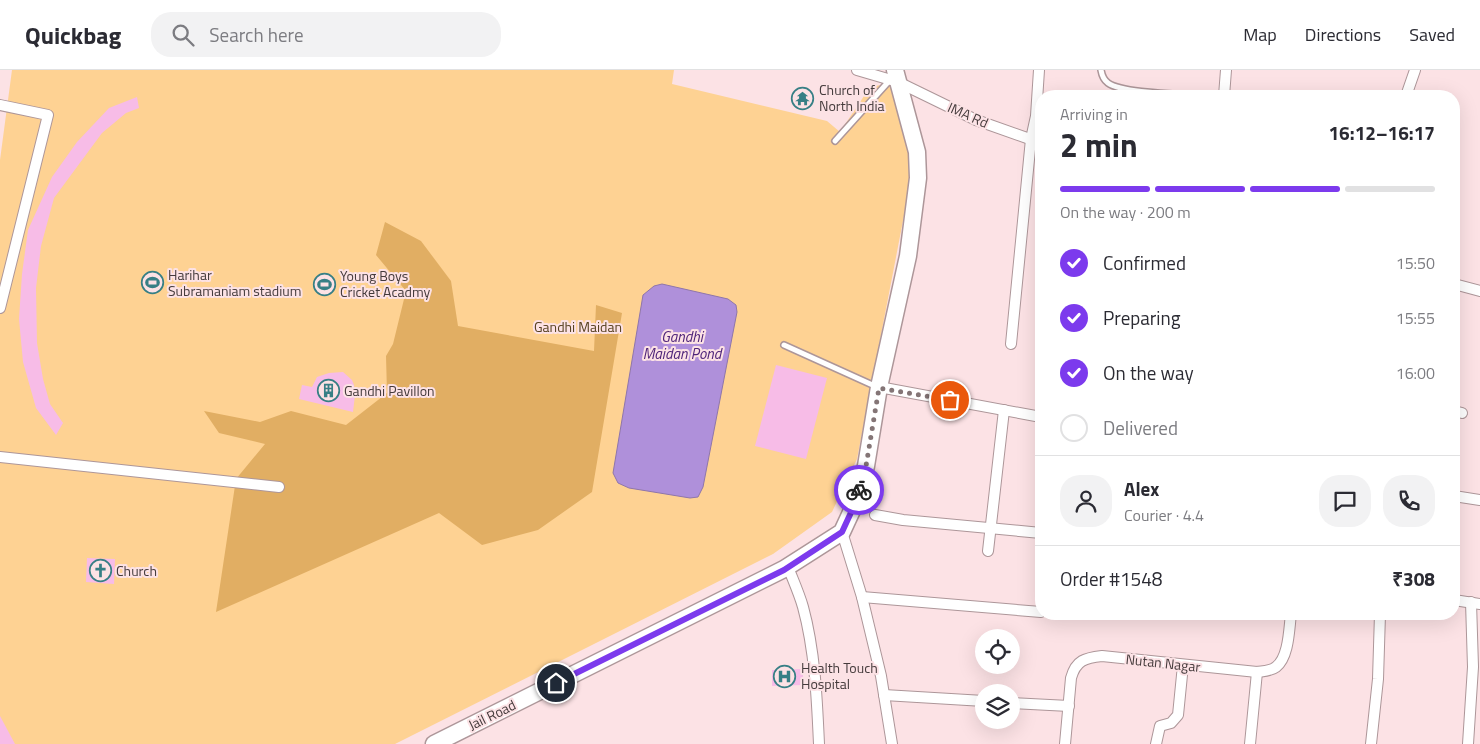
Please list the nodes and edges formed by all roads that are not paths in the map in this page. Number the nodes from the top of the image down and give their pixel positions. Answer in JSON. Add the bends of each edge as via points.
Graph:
{"nodes":[{"id":1,"x":857,"y":70,"type":"edge"},
{"id":2,"x":1039,"y":70,"type":"edge"},
{"id":3,"x":1101,"y":70,"type":"edge"},
{"id":4,"x":1226,"y":70,"type":"edge"},
{"id":5,"x":1415,"y":70,"type":"edge"},
{"id":6,"x":894,"y":77,"type":"edge"},
{"id":7,"x":1038,"y":90,"type":"edge"},
{"id":8,"x":1137,"y":90,"type":"edge"},
{"id":9,"x":1224,"y":90,"type":"edge"},
{"id":10,"x":1408,"y":90,"type":"edge"},
{"id":11,"x":0,"y":105,"type":"edge"},
{"id":12,"x":1035,"y":121,"type":"edge"},
{"id":13,"x":1031,"y":139,"type":"junction"},
{"id":14,"x":835,"y":141,"type":"dead end"},
{"id":15,"x":1035,"y":141,"type":"edge"},
{"id":16,"x":1460,"y":286,"type":"edge"},
{"id":17,"x":1480,"y":291,"type":"edge"},
{"id":18,"x":0,"y":308,"type":"edge"},
{"id":19,"x":1011,"y":344,"type":"dead end"},
{"id":20,"x":784,"y":345,"type":"dead end"},
{"id":21,"x":879,"y":388,"type":"junction"},
{"id":22,"x":1004,"y":410,"type":"junction"},
{"id":23,"x":1035,"y":417,"type":"edge"},
{"id":24,"x":0,"y":457,"type":"edge"},
{"id":25,"x":279,"y":487,"type":"dead end"},
{"id":26,"x":1460,"y":497,"type":"edge"},
{"id":27,"x":1480,"y":500,"type":"edge"},
{"id":28,"x":875,"y":515,"type":"dead end"},
{"id":29,"x":991,"y":528,"type":"junction"},
{"id":30,"x":842,"y":532,"type":"junction"},
{"id":31,"x":1035,"y":532,"type":"edge"},
{"id":32,"x":988,"y":551,"type":"dead end"},
{"id":33,"x":788,"y":567,"type":"junction"},
{"id":34,"x":862,"y":597,"type":"junction"},
{"id":35,"x":1460,"y":601,"type":"edge"},
{"id":36,"x":1475,"y":603,"type":"edge"},
{"id":37,"x":1035,"y":611,"type":"edge"},
{"id":38,"x":1289,"y":620,"type":"edge"},
{"id":39,"x":1380,"y":620,"type":"edge"},
{"id":40,"x":1183,"y":664,"type":"junction"},
{"id":41,"x":1257,"y":672,"type":"junction"},
{"id":42,"x":884,"y":695,"type":"junction"},
{"id":43,"x":975,"y":700,"type":"edge"},
{"id":44,"x":1020,"y":703,"type":"edge"},
{"id":45,"x":1069,"y":706,"type":"junction"},
{"id":46,"x":434,"y":744,"type":"edge"},
{"id":47,"x":819,"y":744,"type":"edge"},
{"id":48,"x":892,"y":744,"type":"edge"},
{"id":49,"x":1065,"y":744,"type":"edge"},
{"id":50,"x":1156,"y":744,"type":"edge"},
{"id":51,"x":1250,"y":744,"type":"edge"},
{"id":52,"x":1371,"y":744,"type":"edge"},
{"id":53,"x":1468,"y":744,"type":"edge"}],
"edges":[{"from":1,"to":6,"type":"street","name":"IMA Rd"},
{"from":2,"to":7,"type":"street"},
{"from":3,"to":8,"type":"lane","via":[[1102,77],[1109,84]]},
{"from":4,"to":9,"type":"street"},
{"from":5,"to":10,"type":"street"},
{"from":6,"to":13,"type":"street","name":"IMA Rd","via":[[976,120]]},
{"from":6,"to":14,"type":"lane"},
{"from":6,"to":21,"type":"main road","via":[[917,152],[918,178],[908,256]]},
{"from":11,"to":18,"type":"street","via":[[48,115]]},
{"from":12,"to":13,"type":"street"},
{"from":13,"to":15,"type":"street","name":"IMA Rd"},
{"from":13,"to":19,"type":"street"},
{"from":16,"to":17,"type":"street"},
{"from":20,"to":21,"type":"lane"},
{"from":21,"to":22,"type":"street"},
{"from":21,"to":30,"type":"main road","via":[[866,466]]},
{"from":22,"to":23,"type":"street"},
{"from":22,"to":29,"type":"street"},
{"from":24,"to":25,"type":"street"},
{"from":26,"to":27,"type":"street"},
{"from":28,"to":29,"type":"street"},
{"from":29,"to":31,"type":"street"},
{"from":29,"to":32,"type":"street"},
{"from":30,"to":33,"type":"main road","name":"Jail Road"},
{"from":30,"to":34,"type":"street"},
{"from":33,"to":46,"type":"main road","name":"Jail Road"},
{"from":33,"to":47,"type":"street","via":[[803,606],[810,645],[817,694]]},
{"from":34,"to":37,"type":"street"},
{"from":34,"to":42,"type":"street"},
{"from":35,"to":36,"type":"street"},
{"from":36,"to":53,"type":"street"},
{"from":38,"to":41,"type":"street","name":"Nutan Nagar","via":[[1284,656],[1276,667]]},
{"from":39,"to":52,"type":"street"},
{"from":40,"to":41,"type":"street","name":"Nutan Nagar"},
{"from":40,"to":45,"type":"street","name":"Nutan Nagar","via":[[1102,656],[1080,661],[1071,678]]},
{"from":40,"to":50,"type":"street","via":[[1178,716],[1171,723],[1160,726]]},
{"from":41,"to":51,"type":"street"},
{"from":42,"to":43,"type":"street"},
{"from":42,"to":48,"type":"street"},
{"from":44,"to":45,"type":"street"},
{"from":45,"to":49,"type":"street","name":"Nutan Nagar"}]}
